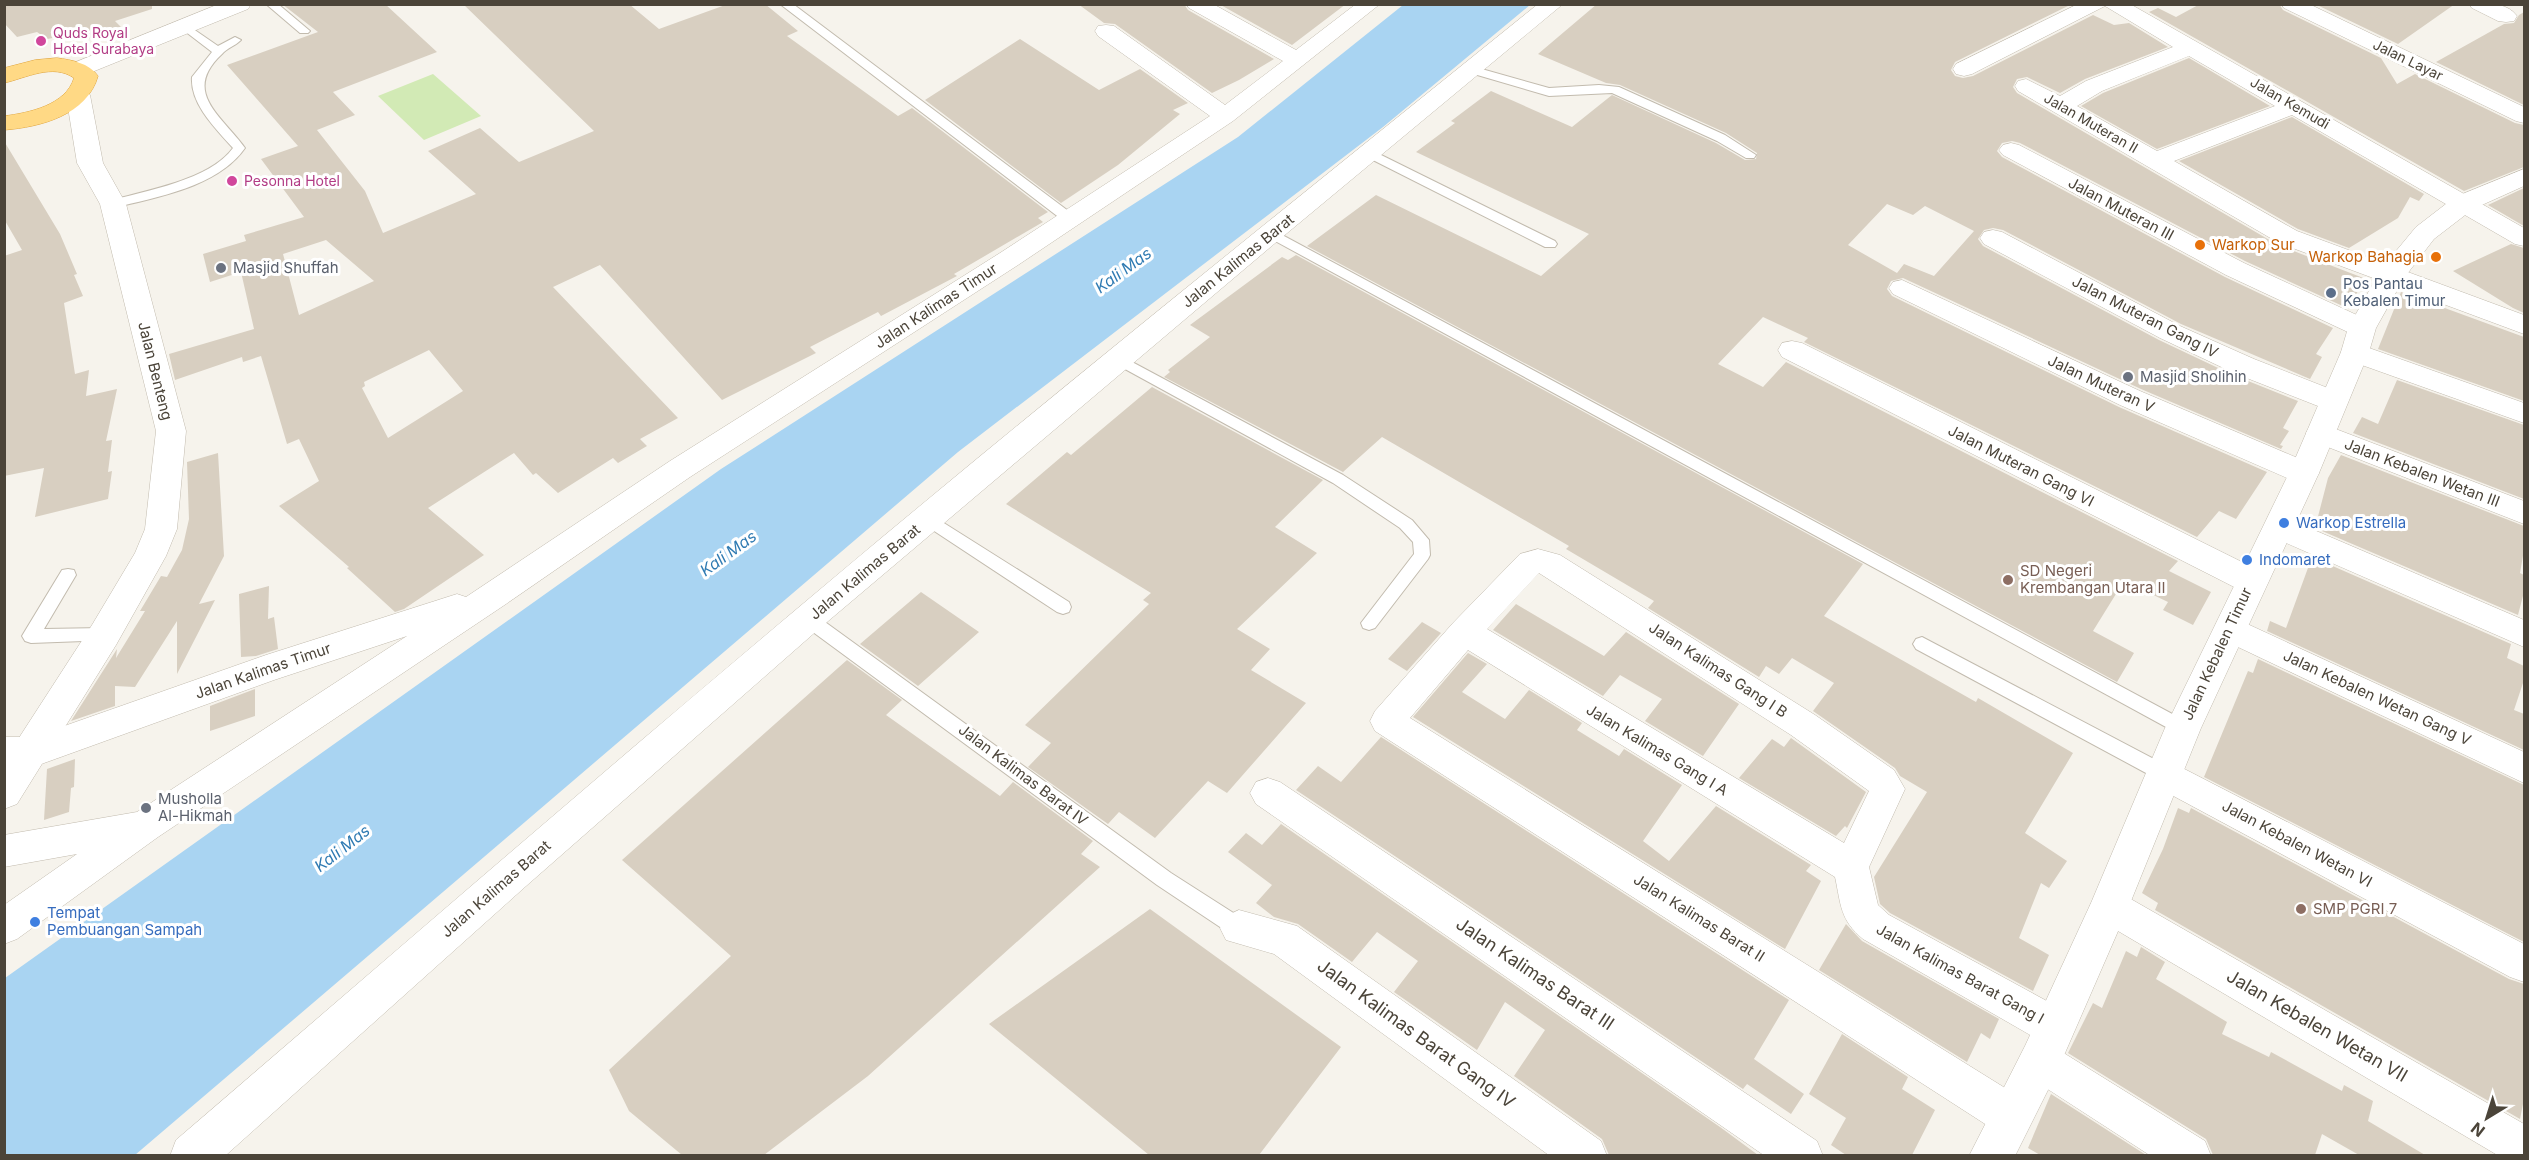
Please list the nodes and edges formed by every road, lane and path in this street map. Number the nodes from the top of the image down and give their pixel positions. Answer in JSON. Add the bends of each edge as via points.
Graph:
{"nodes":[{"id":1,"x":240,"y":4,"type":"edge"},
{"id":2,"x":271,"y":4,"type":"edge"},
{"id":3,"x":785,"y":4,"type":"edge"},
{"id":4,"x":1196,"y":4,"type":"edge"},
{"id":5,"x":1370,"y":4,"type":"edge"},
{"id":6,"x":1552,"y":4,"type":"edge"},
{"id":7,"x":2096,"y":4,"type":"edge"},
{"id":8,"x":2291,"y":4,"type":"edge"},
{"id":9,"x":2479,"y":4,"type":"edge"},
{"id":10,"x":2128,"y":7,"type":"edge"},
{"id":11,"x":2506,"y":16,"type":"dead end"},
{"id":12,"x":186,"y":27,"type":"junction"},
{"id":13,"x":304,"y":31,"type":"dead end"},
{"id":14,"x":1106,"y":31,"type":"dead end"},
{"id":15,"x":235,"y":40,"type":"dead end"},
{"id":16,"x":2192,"y":47,"type":"junction"},
{"id":17,"x":219,"y":51,"type":"junction"},
{"id":18,"x":1298,"y":60,"type":"junction"},
{"id":19,"x":11,"y":67,"type":"edge"},
{"id":20,"x":1964,"y":69,"type":"dead end"},
{"id":21,"x":1471,"y":70,"type":"junction"},
{"id":22,"x":79,"y":82,"type":"junction"},
{"id":23,"x":2026,"y":86,"type":"dead end"},
{"id":24,"x":2062,"y":105,"type":"junction"},
{"id":25,"x":2295,"y":106,"type":"junction"},
{"id":26,"x":1226,"y":116,"type":"junction"},
{"id":27,"x":2524,"y":116,"type":"edge"},
{"id":28,"x":4,"y":123,"type":"edge"},
{"id":29,"x":2011,"y":150,"type":"dead end"},
{"id":30,"x":1371,"y":154,"type":"junction"},
{"id":31,"x":1750,"y":155,"type":"dead end"},
{"id":32,"x":2156,"y":160,"type":"junction"},
{"id":33,"x":2524,"y":177,"type":"edge"},
{"id":34,"x":2464,"y":203,"type":"junction"},
{"id":35,"x":112,"y":204,"type":"junction"},
{"id":36,"x":1070,"y":219,"type":"junction"},
{"id":37,"x":1271,"y":233,"type":"junction"},
{"id":38,"x":1993,"y":238,"type":"dead end"},
{"id":39,"x":2524,"y":238,"type":"edge"},
{"id":40,"x":1550,"y":244,"type":"dead end"},
{"id":41,"x":2392,"y":274,"type":"junction"},
{"id":42,"x":1902,"y":288,"type":"dead end"},
{"id":43,"x":2524,"y":325,"type":"edge"},
{"id":44,"x":2359,"y":340,"type":"junction"},
{"id":45,"x":1792,"y":351,"type":"dead end"},
{"id":46,"x":1119,"y":360,"type":"junction"},
{"id":47,"x":2333,"y":401,"type":"junction"},
{"id":48,"x":2524,"y":413,"type":"edge"},
{"id":49,"x":2320,"y":433,"type":"junction"},
{"id":50,"x":2304,"y":473,"type":"junction"},
{"id":51,"x":2524,"y":513,"type":"edge"},
{"id":52,"x":928,"y":519,"type":"junction"},
{"id":53,"x":2278,"y":527,"type":"junction"},
{"id":54,"x":68,"y":576,"type":"dead end"},
{"id":55,"x":2251,"y":580,"type":"junction"},
{"id":56,"x":495,"y":595,"type":"junction"},
{"id":57,"x":1063,"y":607,"type":"dead end"},
{"id":58,"x":808,"y":619,"type":"junction"},
{"id":59,"x":1369,"y":623,"type":"dead end"},
{"id":60,"x":2230,"y":629,"type":"junction"},
{"id":61,"x":1464,"y":632,"type":"junction"},
{"id":62,"x":2524,"y":634,"type":"edge"},
{"id":63,"x":105,"y":636,"type":"junction"},
{"id":64,"x":1922,"y":644,"type":"dead end"},
{"id":65,"x":2184,"y":728,"type":"junction"},
{"id":66,"x":2524,"y":768,"type":"edge"},
{"id":67,"x":12,"y":773,"type":"edge"},
{"id":68,"x":2165,"y":774,"type":"junction"},
{"id":69,"x":1268,"y":793,"type":"dead end"},
{"id":70,"x":145,"y":826,"type":"junction"},
{"id":71,"x":4,"y":851,"type":"edge"},
{"id":72,"x":1851,"y":867,"type":"junction"},
{"id":73,"x":2109,"y":906,"type":"junction"},
{"id":74,"x":4,"y":927,"type":"edge"},
{"id":75,"x":1239,"y":928,"type":"joint"},
{"id":76,"x":2524,"y":964,"type":"edge"},
{"id":77,"x":2047,"y":1044,"type":"junction"},
{"id":78,"x":2011,"y":1116,"type":"junction"},
{"id":79,"x":2524,"y":1147,"type":"edge"},
{"id":80,"x":192,"y":1155,"type":"edge"},
{"id":81,"x":1586,"y":1155,"type":"edge"},
{"id":82,"x":1802,"y":1155,"type":"edge"},
{"id":83,"x":1991,"y":1155,"type":"edge"},
{"id":84,"x":2190,"y":1155,"type":"edge"}],
"edges":[{"from":1,"to":12,"type":"street"},
{"from":2,"to":13,"type":"lane"},
{"from":3,"to":36,"type":"lane"},
{"from":4,"to":18,"type":"street"},
{"from":5,"to":18,"type":"street","name":"Jalan Kalimas Timur"},
{"from":6,"to":21,"type":"street","name":"Jalan Kalimas Barat"},
{"from":7,"to":20,"type":"street"},
{"from":8,"to":27,"type":"street","name":"Jalan Layar"},
{"from":9,"to":11,"type":"street"},
{"from":10,"to":16,"type":"street","name":"Jalan Kemudi"},
{"from":12,"to":17,"type":"lane"},
{"from":12,"to":22,"type":"street"},
{"from":14,"to":26,"type":"street"},
{"from":15,"to":17,"type":"lane"},
{"from":16,"to":24,"type":"street","via":[[2094,86]]},
{"from":16,"to":25,"type":"street","name":"Jalan Kemudi"},
{"from":17,"to":35,"type":"lane","via":[[196,86],[199,97],[238,148],[236,156],[191,180]]},
{"from":18,"to":26,"type":"street","name":"Jalan Kalimas Timur"},
{"from":19,"to":22,"type":"highway","via":[[56,64]]},
{"from":21,"to":30,"type":"street","name":"Jalan Kalimas Barat"},
{"from":21,"to":31,"type":"lane","via":[[1547,92],[1569,93],[1601,87],[1615,90]]},
{"from":22,"to":28,"type":"highway","via":[[60,107],[37,117]]},
{"from":22,"to":35,"type":"street","name":"Jalan Benteng","via":[[90,164]]},
{"from":23,"to":24,"type":"street","name":"Jalan Muteran II"},
{"from":24,"to":32,"type":"street","name":"Jalan Muteran II"},
{"from":25,"to":32,"type":"street","name":"Jalan Muteran II"},
{"from":25,"to":34,"type":"street","name":"Jalan Kemudi"},
{"from":26,"to":36,"type":"street","name":"Jalan Kalimas Timur"},
{"from":29,"to":44,"type":"street","name":"Jalan Muteran III"},
{"from":30,"to":37,"type":"street","name":"Jalan Kalimas Barat"},
{"from":30,"to":40,"type":"lane"},
{"from":32,"to":41,"type":"street","name":"Jalan Muteran II","via":[[2288,237]]},
{"from":33,"to":34,"type":"street","name":"Jalan Kebalen Timur"},
{"from":34,"to":39,"type":"street","name":"Jalan Kemudi"},
{"from":34,"to":41,"type":"street","name":"Jalan Kebalen Timur","via":[[2425,233]]},
{"from":35,"to":63,"type":"street","name":"Jalan Benteng","via":[[171,431],[161,529]]},
{"from":36,"to":56,"type":"street","name":"Jalan Kalimas Timur","via":[[680,469]]},
{"from":37,"to":46,"type":"street","name":"Jalan Kalimas Barat"},
{"from":37,"to":65,"type":"lane"},
{"from":38,"to":47,"type":"street","name":"Jalan Muteran Gang IV","via":[[2170,332]]},
{"from":41,"to":43,"type":"street","name":"Jalan Muteran II"},
{"from":41,"to":44,"type":"street","name":"Jalan Kebalen Timur"},
{"from":42,"to":50,"type":"street","name":"Jalan Muteran V","via":[[2130,398]]},
{"from":44,"to":47,"type":"street","name":"Jalan Kebalen Timur"},
{"from":44,"to":48,"type":"street","name":"Jalan Muteran III"},
{"from":45,"to":55,"type":"street","name":"Jalan Muteran Gang VI"},
{"from":46,"to":52,"type":"street","name":"Jalan Kalimas Barat"},
{"from":46,"to":59,"type":"lane","via":[[1338,479],[1406,524],[1421,540],[1422,555]]},
{"from":47,"to":49,"type":"street","name":"Jalan Kebalen Timur"},
{"from":49,"to":50,"type":"street","name":"Jalan Kebalen Timur"},
{"from":49,"to":51,"type":"street","name":"Jalan Kebalen Wetan III"},
{"from":50,"to":53,"type":"street","name":"Jalan Kebalen Timur"},
{"from":52,"to":57,"type":"lane"},
{"from":52,"to":58,"type":"street","name":"Jalan Kalimas Barat"},
{"from":53,"to":55,"type":"street","name":"Jalan Kebalen Timur"},
{"from":53,"to":62,"type":"street"},
{"from":54,"to":63,"type":"lane","via":[[31,636]]},
{"from":55,"to":60,"type":"street","name":"Jalan Kebalen Timur"},
{"from":56,"to":67,"type":"street","name":"Jalan Kalimas Timur","via":[[266,669]]},
{"from":56,"to":70,"type":"street","name":"Jalan Kalimas Timur"},
{"from":58,"to":75,"type":"lane","name":"Jalan Kalimas Barat IV","via":[[1164,879]]},
{"from":58,"to":80,"type":"street","name":"Jalan Kalimas Barat"},
{"from":60,"to":65,"type":"street","name":"Jalan Kebalen Timur"},
{"from":60,"to":66,"type":"street","name":"Jalan Kebalen Wetan Gang V"},
{"from":61,"to":72,"type":"street","name":"Jalan Kalimas Gang I A"},
{"from":61,"to":72,"type":"street","name":"Jalan Kalimas Gang I B","via":[[1531,562],[1556,566],[1803,724],[1882,781],[1887,789]]},
{"from":61,"to":78,"type":"street","name":"Jalan Kalimas Barat II","via":[[1387,721]]},
{"from":63,"to":67,"type":"street","name":"Jalan Benteng"},
{"from":64,"to":68,"type":"lane"},
{"from":65,"to":68,"type":"street","name":"Jalan Kebalen Timur"},
{"from":68,"to":73,"type":"street","name":"Jalan Kebalen Timur"},
{"from":68,"to":76,"type":"street","name":"Jalan Kebalen Wetan VI"},
{"from":69,"to":82,"type":"street","name":"Jalan Kalimas Barat III"},
{"from":70,"to":71,"type":"street","name":"Jalan Kalimas Timur"},
{"from":70,"to":74,"type":"street","name":"Jalan Kalimas Timur"},
{"from":72,"to":77,"type":"street","name":"Jalan Kalimas Barat Gang I","via":[[1862,915]]},
{"from":73,"to":77,"type":"street","name":"Jalan Kebalen Timur"},
{"from":73,"to":79,"type":"street","name":"Jalan Kebalen Wetan VII"},
{"from":75,"to":81,"type":"street","name":"Jalan Kalimas Barat Gang IV","via":[[1284,939]]},
{"from":77,"to":78,"type":"street","name":"Jalan Kebalen Timur"},
{"from":77,"to":84,"type":"street","name":"Jalan Kalimas Barat Gang I"},
{"from":78,"to":83,"type":"street","name":"Jalan Kebalen Timur"}]}
